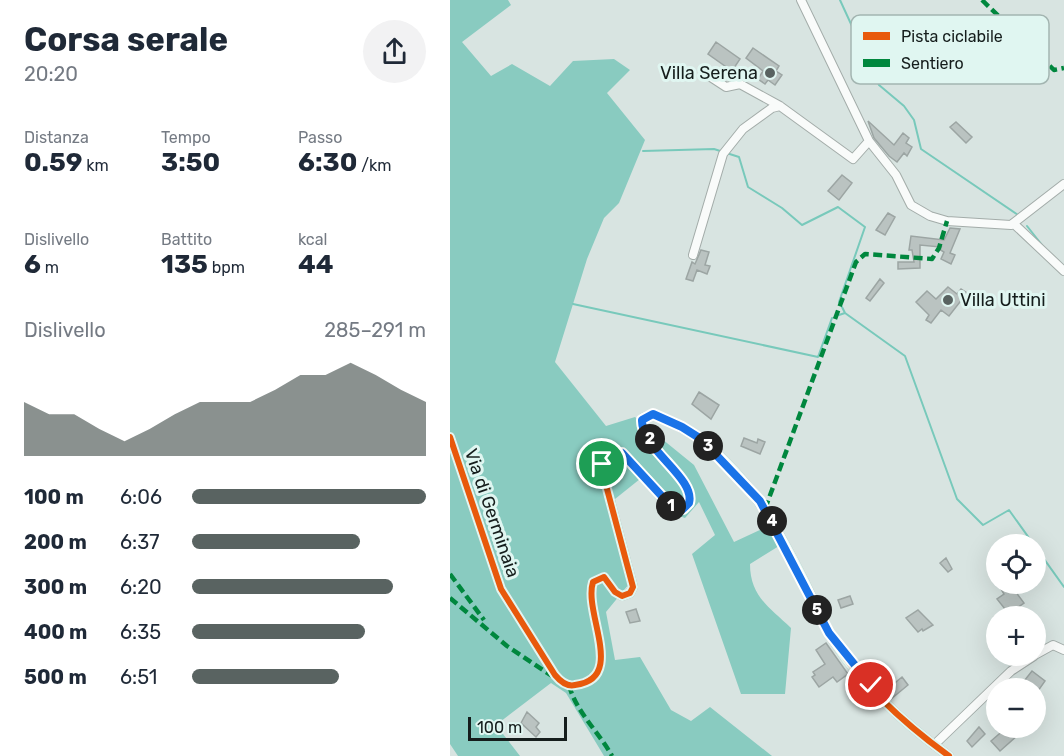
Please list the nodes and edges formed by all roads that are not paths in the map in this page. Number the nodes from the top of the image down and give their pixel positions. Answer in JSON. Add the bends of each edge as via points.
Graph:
{"nodes":[{"id":1,"x":801,"y":0,"type":"edge"},
{"id":2,"x":706,"y":74,"type":"dead end"},
{"id":3,"x":780,"y":106,"type":"junction"},
{"id":4,"x":869,"y":141,"type":"junction"},
{"id":5,"x":1064,"y":184,"type":"edge"},
{"id":6,"x":1014,"y":224,"type":"junction"},
{"id":7,"x":693,"y":255,"type":"dead end"},
{"id":8,"x":1064,"y":271,"type":"edge"},
{"id":9,"x":450,"y":437,"type":"edge"},
{"id":10,"x":1046,"y":649,"type":"edge"},
{"id":11,"x":1064,"y":650,"type":"edge"},
{"id":12,"x":1018,"y":666,"type":"edge"},
{"id":13,"x":934,"y":745,"type":"junction"},
{"id":14,"x":950,"y":756,"type":"edge"}],
"edges":[{"from":1,"to":4,"type":"street"},
{"from":2,"to":3,"type":"street","via":[[726,87],[740,84]]},
{"from":3,"to":4,"type":"street","via":[[853,159]]},
{"from":3,"to":7,"type":"street","via":[[743,129],[723,153]]},
{"from":4,"to":6,"type":"street","via":[[896,175],[906,200],[924,213],[947,220]]},
{"from":5,"to":6,"type":"street"},
{"from":6,"to":8,"type":"street"},
{"from":9,"to":13,"type":"street","name":"Via di Germinaia","via":[[501,589],[555,675],[569,685],[592,679],[602,665],[593,582],[604,578],[622,596],[633,587],[602,470],[606,455],[622,453],[673,508],[683,509],[691,497],[642,428],[644,418],[653,414],[701,439],[760,501],[837,647],[904,721]]},
{"from":10,"to":11,"type":"street","via":[[1053,645]]},
{"from":12,"to":13,"type":"street"},
{"from":13,"to":14,"type":"street"}]}
